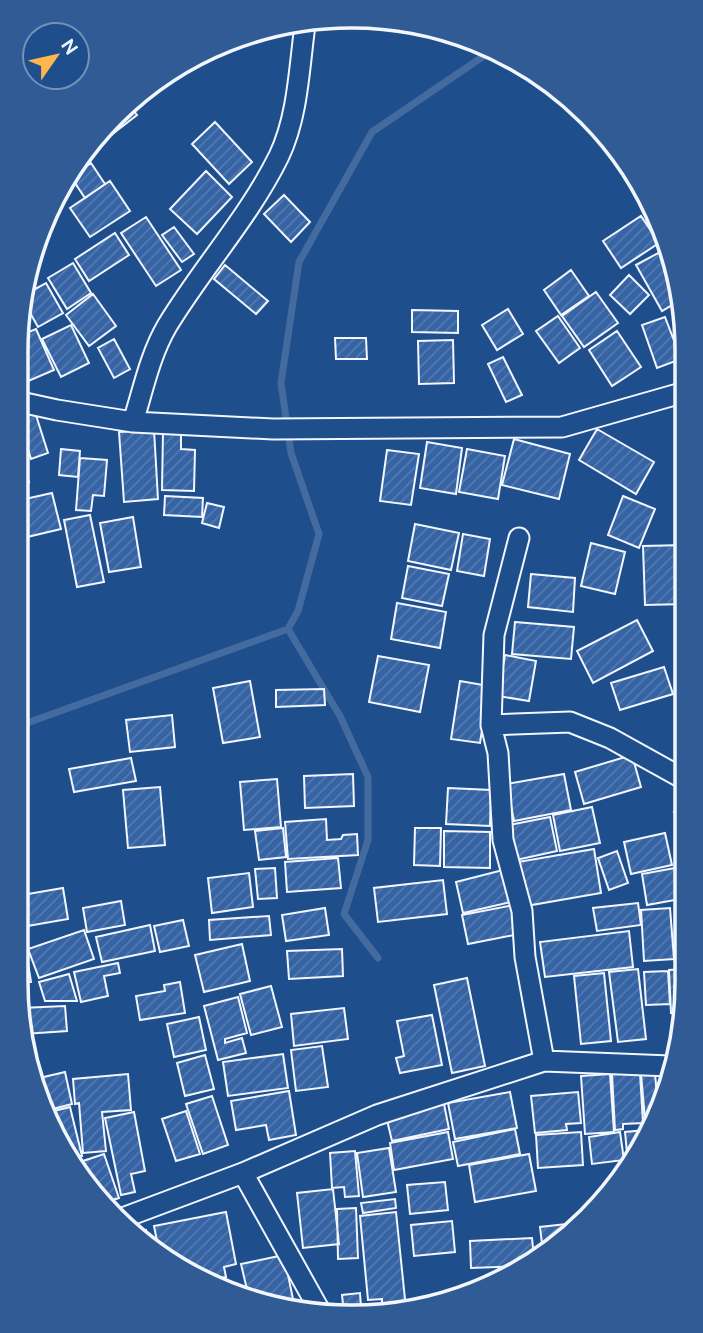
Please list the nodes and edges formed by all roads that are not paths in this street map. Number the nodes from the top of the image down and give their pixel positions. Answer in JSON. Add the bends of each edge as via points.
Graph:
{"nodes":[{"id":1,"x":304,"y":32,"type":"edge"},
{"id":2,"x":675,"y":395,"type":"edge"},
{"id":3,"x":28,"y":404,"type":"edge"},
{"id":4,"x":133,"y":422,"type":"junction"},
{"id":5,"x":519,"y":538,"type":"dead end"},
{"id":6,"x":491,"y":725,"type":"junction"},
{"id":7,"x":675,"y":775,"type":"edge"},
{"id":8,"x":544,"y":1061,"type":"junction"},
{"id":9,"x":664,"y":1066,"type":"edge"},
{"id":10,"x":243,"y":1173,"type":"junction"},
{"id":11,"x":129,"y":1216,"type":"edge"},
{"id":12,"x":315,"y":1303,"type":"edge"}],
"edges":[{"from":1,"to":4,"type":"street","via":[[294,113],[280,154],[165,328]]},
{"from":2,"to":4,"type":"street","via":[[562,427],[273,429]]},
{"from":3,"to":4,"type":"street"},
{"from":5,"to":6,"type":"street","via":[[494,635]]},
{"from":6,"to":7,"type":"street","via":[[570,722],[610,738]]},
{"from":6,"to":8,"type":"street","via":[[498,753],[503,840],[522,911],[525,957]]},
{"from":8,"to":9,"type":"street"},
{"from":8,"to":10,"type":"street","via":[[377,1115]]},
{"from":10,"to":11,"type":"street"},
{"from":10,"to":12,"type":"street"}]}
